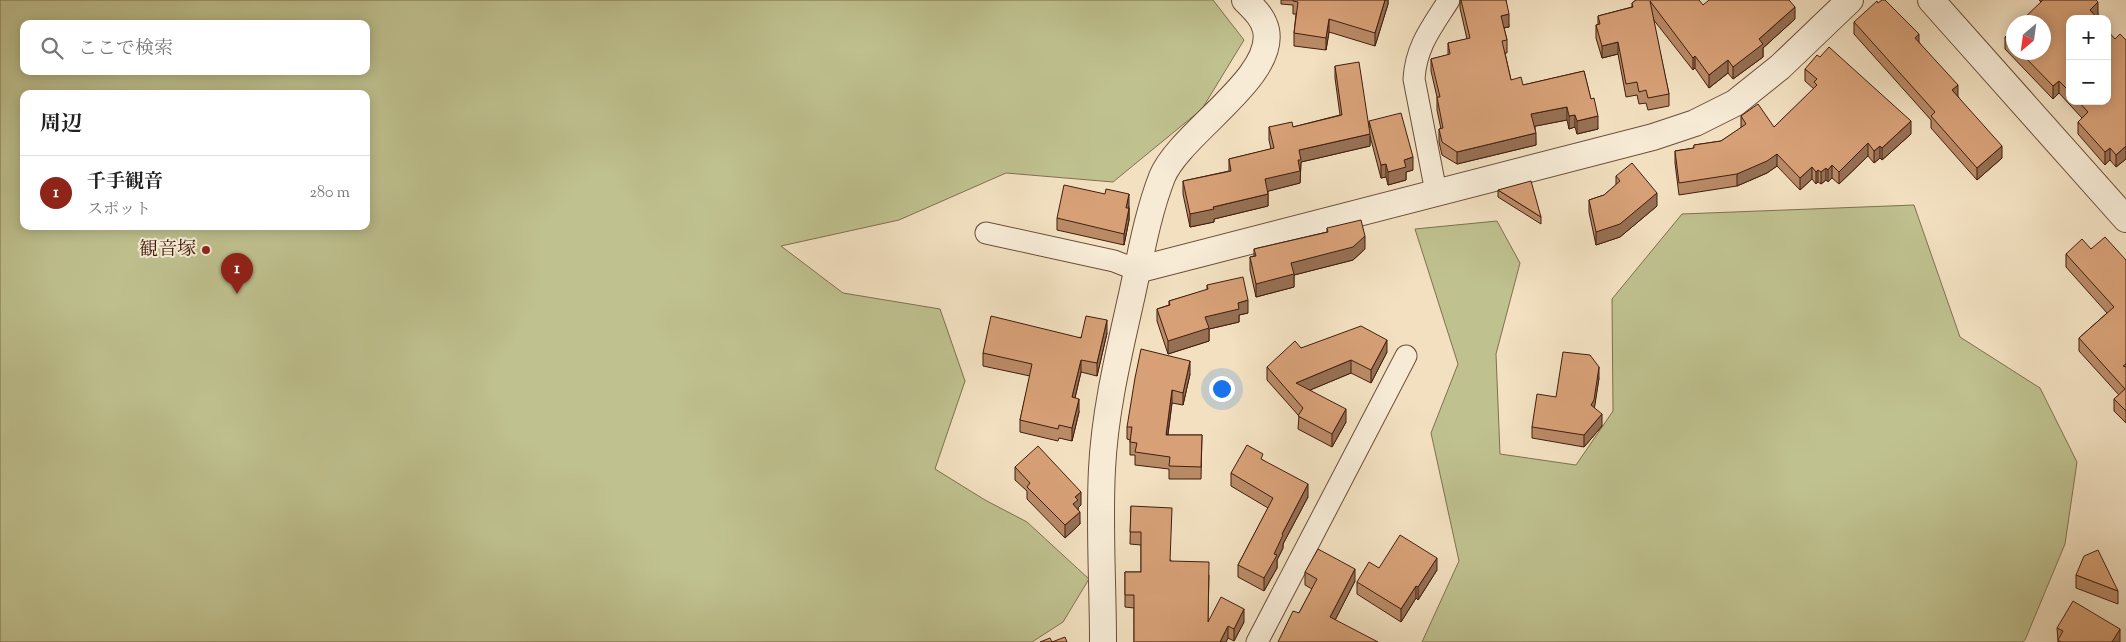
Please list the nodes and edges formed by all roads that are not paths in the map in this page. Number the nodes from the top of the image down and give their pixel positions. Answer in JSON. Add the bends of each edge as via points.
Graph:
{"nodes":[{"id":1,"x":1245,"y":0,"type":"edge"},
{"id":2,"x":1449,"y":0,"type":"edge"},
{"id":3,"x":1850,"y":0,"type":"edge"},
{"id":4,"x":1931,"y":0,"type":"edge"},
{"id":5,"x":1436,"y":192,"type":"junction"},
{"id":6,"x":2126,"y":219,"type":"edge"},
{"id":7,"x":986,"y":233,"type":"dead end"},
{"id":8,"x":1138,"y":270,"type":"junction"},
{"id":9,"x":1406,"y":356,"type":"dead end"},
{"id":10,"x":1103,"y":642,"type":"edge"},
{"id":11,"x":1257,"y":642,"type":"edge"}],
"edges":[{"from":1,"to":8,"type":"street","via":[[1259,14],[1266,31],[1264,52],[1249,79],[1176,154],[1163,175]]},
{"from":2,"to":5,"type":"street","via":[[1424,38],[1415,60],[1414,79]]},
{"from":3,"to":5,"type":"street","via":[[1780,67],[1735,103],[1695,123],[1653,137]]},
{"from":4,"to":6,"type":"street"},
{"from":5,"to":8,"type":"street"},
{"from":7,"to":8,"type":"street","via":[[1114,261]]},
{"from":8,"to":10,"type":"street","via":[[1109,405],[1102,469]]},
{"from":9,"to":11,"type":"street"}]}
